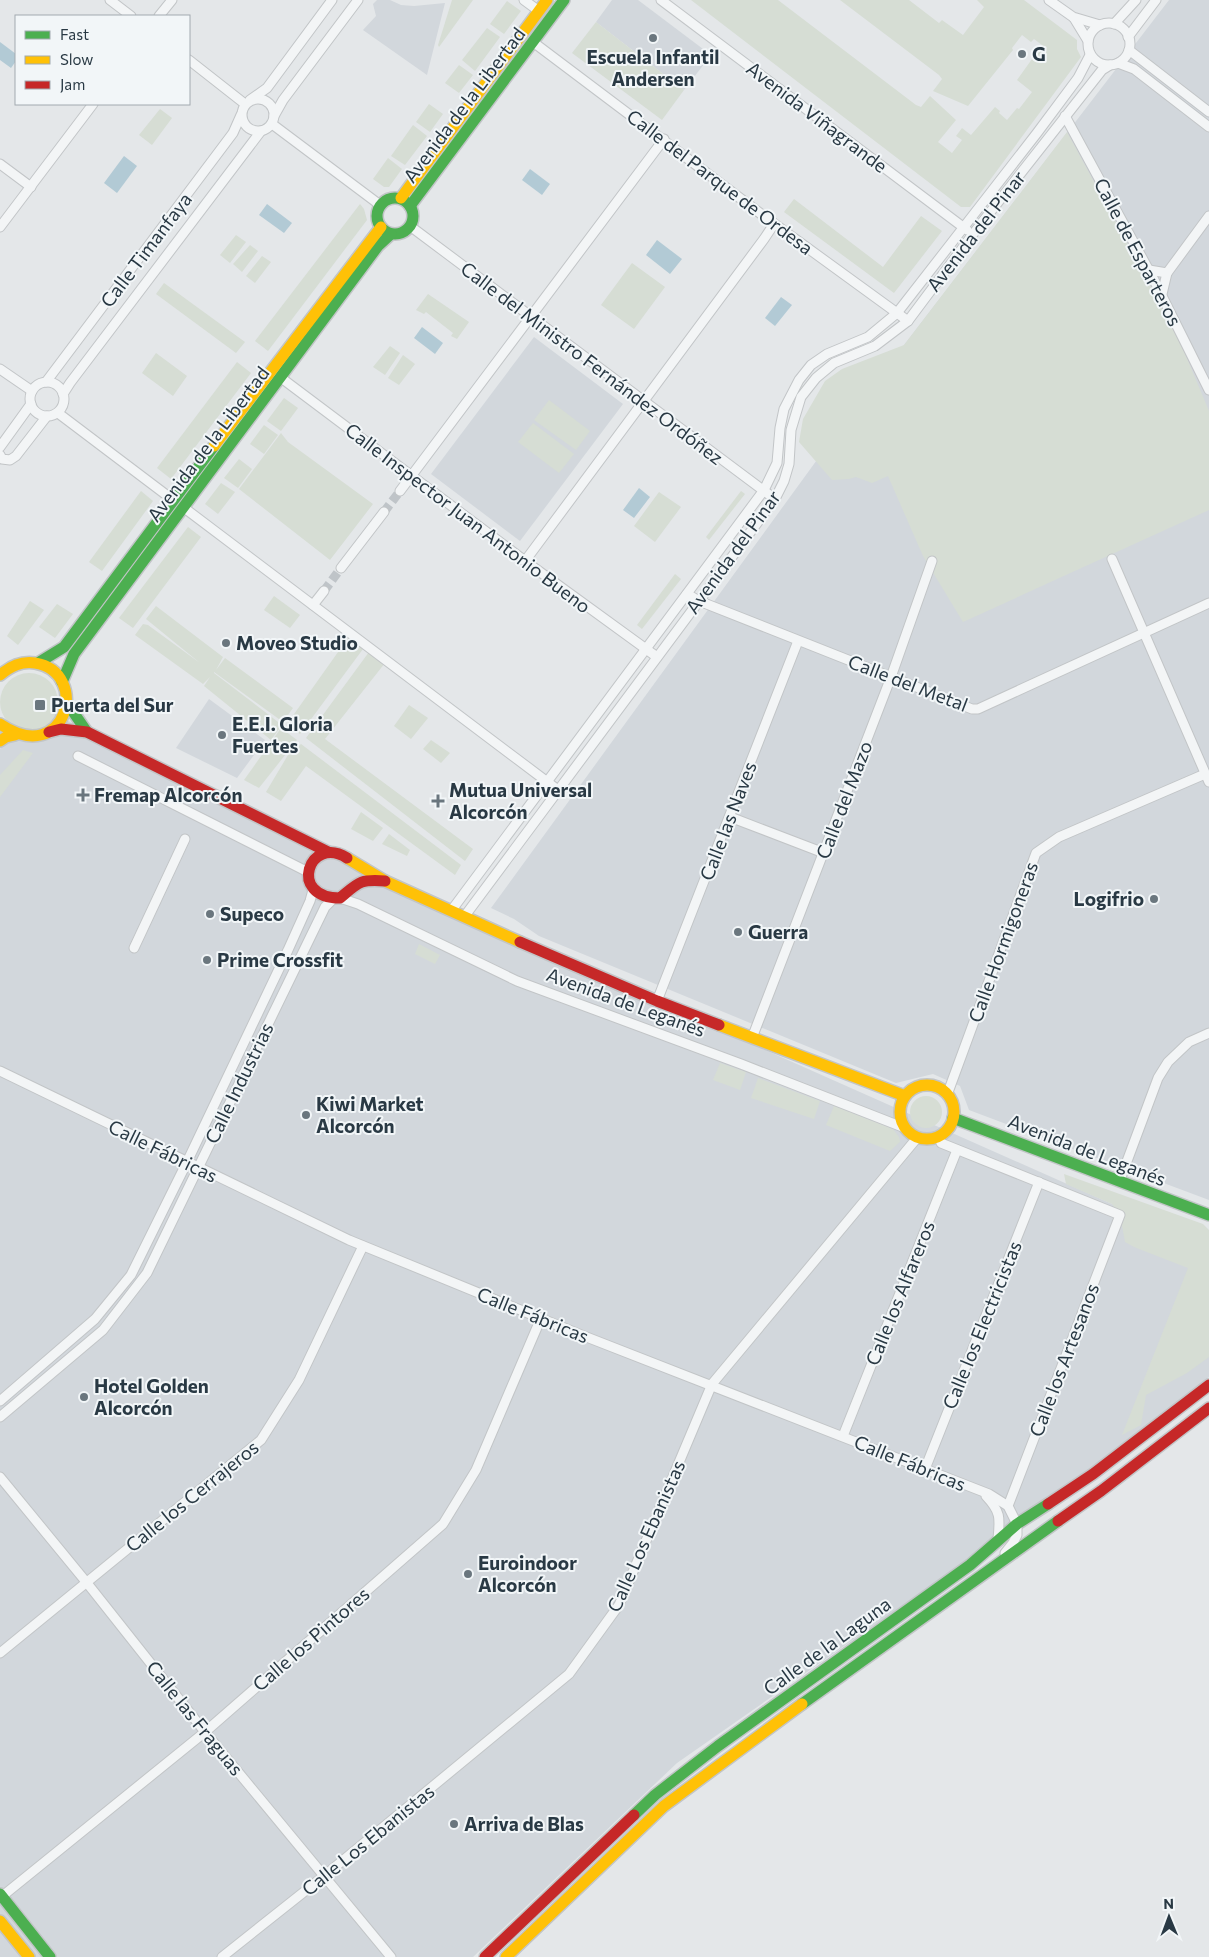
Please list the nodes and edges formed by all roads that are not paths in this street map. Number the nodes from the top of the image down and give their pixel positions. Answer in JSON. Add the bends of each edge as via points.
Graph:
{"nodes":[{"id":1,"x":110,"y":0,"type":"edge"},
{"id":2,"x":172,"y":0,"type":"edge"},
{"id":3,"x":332,"y":0,"type":"edge"},
{"id":4,"x":358,"y":0,"type":"edge"},
{"id":5,"x":524,"y":0,"type":"edge"},
{"id":6,"x":547,"y":0,"type":"edge"},
{"id":7,"x":564,"y":0,"type":"edge"},
{"id":8,"x":661,"y":0,"type":"edge"},
{"id":9,"x":1049,"y":0,"type":"edge"},
{"id":10,"x":1136,"y":0,"type":"edge"},
{"id":11,"x":1156,"y":0,"type":"edge"},
{"id":12,"x":539,"y":11,"type":"junction"},
{"id":13,"x":130,"y":15,"type":"edge"},
{"id":14,"x":160,"y":15,"type":"edge"},
{"id":15,"x":1073,"y":17,"type":"junction"},
{"id":16,"x":1114,"y":24,"type":"junction"},
{"id":17,"x":1100,"y":25,"type":"junction"},
{"id":18,"x":1128,"y":37,"type":"junction"},
{"id":19,"x":1088,"y":41,"type":"junction"},
{"id":20,"x":533,"y":42,"type":"junction"},
{"id":21,"x":1129,"y":50,"type":"junction"},
{"id":22,"x":1090,"y":55,"type":"junction"},
{"id":23,"x":190,"y":61,"type":"edge"},
{"id":24,"x":1114,"y":64,"type":"junction"},
{"id":25,"x":248,"y":102,"type":"junction"},
{"id":26,"x":92,"y":105,"type":"edge"},
{"id":27,"x":1209,"y":112,"type":"edge"},
{"id":28,"x":241,"y":115,"type":"junction"},
{"id":29,"x":1065,"y":116,"type":"junction"},
{"id":30,"x":273,"y":120,"type":"junction"},
{"id":31,"x":1209,"y":126,"type":"edge"},
{"id":32,"x":261,"y":131,"type":"junction"},
{"id":33,"x":664,"y":139,"type":"junction"},
{"id":34,"x":0,"y":164,"type":"edge"},
{"id":35,"x":31,"y":187,"type":"junction"},
{"id":36,"x":401,"y":198,"type":"junction"},
{"id":37,"x":380,"y":205,"type":"junction"},
{"id":38,"x":410,"y":206,"type":"junction"},
{"id":39,"x":1209,"y":216,"type":"edge"},
{"id":40,"x":772,"y":222,"type":"junction"},
{"id":41,"x":410,"y":226,"type":"junction"},
{"id":42,"x":0,"y":227,"type":"edge"},
{"id":43,"x":380,"y":227,"type":"junction"},
{"id":44,"x":964,"y":227,"type":"junction"},
{"id":45,"x":391,"y":234,"type":"junction"},
{"id":46,"x":973,"y":234,"type":"junction"},
{"id":47,"x":1167,"y":273,"type":"junction"},
{"id":48,"x":1151,"y":274,"type":"junction"},
{"id":49,"x":1162,"y":294,"type":"junction"},
{"id":50,"x":897,"y":313,"type":"junction"},
{"id":51,"x":531,"y":317,"type":"junction"},
{"id":52,"x":908,"y":320,"type":"junction"},
{"id":53,"x":0,"y":369,"type":"edge"},
{"id":54,"x":280,"y":376,"type":"junction"},
{"id":55,"x":46,"y":382,"type":"junction"},
{"id":56,"x":1209,"y":390,"type":"edge"},
{"id":57,"x":32,"y":391,"type":"junction"},
{"id":58,"x":64,"y":394,"type":"junction"},
{"id":59,"x":643,"y":401,"type":"junction"},
{"id":60,"x":31,"y":404,"type":"junction"},
{"id":61,"x":58,"y":413,"type":"junction"},
{"id":62,"x":47,"y":416,"type":"junction"},
{"id":63,"x":0,"y":447,"type":"edge"},
{"id":64,"x":0,"y":455,"type":"edge"},
{"id":65,"x":412,"y":475,"type":"junction"},
{"id":66,"x":764,"y":490,"type":"junction"},
{"id":67,"x":400,"y":491,"type":"tunnel mouth"},
{"id":68,"x":775,"y":499,"type":"junction"},
{"id":69,"x":178,"y":504,"type":"junction"},
{"id":70,"x":384,"y":512,"type":"tunnel mouth"},
{"id":71,"x":1112,"y":559,"type":"dead end"},
{"id":72,"x":524,"y":561,"type":"junction"},
{"id":73,"x":932,"y":561,"type":"dead end"},
{"id":74,"x":341,"y":568,"type":"tunnel mouth"},
{"id":75,"x":324,"y":591,"type":"tunnel mouth"},
{"id":76,"x":687,"y":594,"type":"junction"},
{"id":77,"x":699,"y":601,"type":"junction"},
{"id":78,"x":1209,"y":603,"type":"edge"},
{"id":79,"x":313,"y":605,"type":"junction"},
{"id":80,"x":1144,"y":633,"type":"junction"},
{"id":81,"x":798,"y":641,"type":"junction"},
{"id":82,"x":646,"y":649,"type":"junction"},
{"id":83,"x":657,"y":657,"type":"junction"},
{"id":84,"x":38,"y":663,"type":"junction"},
{"id":85,"x":0,"y":675,"type":"edge"},
{"id":86,"x":891,"y":677,"type":"junction"},
{"id":87,"x":62,"y":682,"type":"junction"},
{"id":88,"x":66,"y":703,"type":"junction"},
{"id":89,"x":0,"y":724,"type":"edge"},
{"id":90,"x":49,"y":732,"type":"junction"},
{"id":91,"x":87,"y":732,"type":"junction"},
{"id":92,"x":15,"y":735,"type":"junction"},
{"id":93,"x":0,"y":741,"type":"edge"},
{"id":94,"x":78,"y":756,"type":"dead end"},
{"id":95,"x":1207,"y":778,"type":"edge"},
{"id":96,"x":547,"y":782,"type":"junction"},
{"id":97,"x":558,"y":790,"type":"junction"},
{"id":98,"x":730,"y":817,"type":"junction"},
{"id":99,"x":300,"y":838,"type":"junction"},
{"id":100,"x":185,"y":839,"type":"dead end"},
{"id":101,"x":328,"y":852,"type":"junction"},
{"id":102,"x":824,"y":853,"type":"junction"},
{"id":103,"x":350,"y":860,"type":"junction"},
{"id":104,"x":310,"y":867,"type":"junction"},
{"id":105,"x":385,"y":881,"type":"junction"},
{"id":106,"x":313,"y":890,"type":"junction"},
{"id":107,"x":350,"y":890,"type":"junction"},
{"id":108,"x":337,"y":898,"type":"junction"},
{"id":109,"x":451,"y":911,"type":"junction"},
{"id":110,"x":464,"y":917,"type":"junction"},
{"id":111,"x":134,"y":948,"type":"dead end"},
{"id":112,"x":657,"y":1001,"type":"junction"},
{"id":113,"x":1209,"y":1033,"type":"edge"},
{"id":114,"x":752,"y":1038,"type":"junction"},
{"id":115,"x":0,"y":1071,"type":"edge"},
{"id":116,"x":947,"y":1095,"type":"junction"},
{"id":117,"x":905,"y":1096,"type":"junction"},
{"id":118,"x":953,"y":1118,"type":"junction"},
{"id":119,"x":905,"y":1128,"type":"junction"},
{"id":120,"x":939,"y":1136,"type":"junction"},
{"id":121,"x":917,"y":1138,"type":"junction"},
{"id":122,"x":958,"y":1150,"type":"junction"},
{"id":123,"x":187,"y":1162,"type":"junction"},
{"id":124,"x":198,"y":1167,"type":"junction"},
{"id":125,"x":1120,"y":1180,"type":"junction"},
{"id":126,"x":1039,"y":1182,"type":"junction"},
{"id":127,"x":1209,"y":1215,"type":"edge"},
{"id":128,"x":363,"y":1246,"type":"junction"},
{"id":129,"x":541,"y":1318,"type":"junction"},
{"id":130,"x":712,"y":1384,"type":"junction"},
{"id":131,"x":1209,"y":1386,"type":"edge"},
{"id":132,"x":0,"y":1401,"type":"edge"},
{"id":133,"x":1209,"y":1408,"type":"edge"},
{"id":134,"x":0,"y":1417,"type":"edge"},
{"id":135,"x":843,"y":1436,"type":"junction"},
{"id":136,"x":925,"y":1469,"type":"junction"},
{"id":137,"x":0,"y":1477,"type":"edge"},
{"id":138,"x":983,"y":1492,"type":"junction"},
{"id":139,"x":1008,"y":1506,"type":"junction"},
{"id":140,"x":1017,"y":1524,"type":"junction"},
{"id":141,"x":998,"y":1539,"type":"junction"},
{"id":142,"x":990,"y":1568,"type":"junction"},
{"id":143,"x":87,"y":1583,"type":"junction"},
{"id":144,"x":0,"y":1653,"type":"edge"},
{"id":145,"x":205,"y":1732,"type":"junction"},
{"id":146,"x":324,"y":1876,"type":"junction"},
{"id":147,"x":1,"y":1896,"type":"edge"},
{"id":148,"x":0,"y":1921,"type":"edge"},
{"id":149,"x":29,"y":1957,"type":"edge"},
{"id":150,"x":50,"y":1957,"type":"edge"},
{"id":151,"x":222,"y":1957,"type":"edge"},
{"id":152,"x":391,"y":1957,"type":"edge"},
{"id":153,"x":485,"y":1957,"type":"edge"},
{"id":154,"x":506,"y":1957,"type":"edge"}],
"edges":[{"from":1,"to":13,"type":"street"},
{"from":2,"to":14,"type":"street"},
{"from":3,"to":25,"type":"street","via":[[267,88]]},
{"from":4,"to":30,"type":"street","via":[[283,100]]},
{"from":5,"to":12,"type":"street"},
{"from":6,"to":12,"type":"street","name":"Avenida de la Libertad"},
{"from":7,"to":20,"type":"street","name":"Avenida de la Libertad"},
{"from":8,"to":44,"type":"street","name":"Avenida Viñagrande"},
{"from":9,"to":15,"type":"street"},
{"from":10,"to":16,"type":"street"},
{"from":11,"to":18,"type":"street"},
{"from":12,"to":36,"type":"street","name":"Avenida de la Libertad"},
{"from":15,"to":17,"type":"street"},
{"from":15,"to":19,"type":"street"},
{"from":16,"to":17,"type":"street"},
{"from":16,"to":18,"type":"street"},
{"from":17,"to":19,"type":"street"},
{"from":18,"to":21,"type":"street"},
{"from":19,"to":22,"type":"street"},
{"from":20,"to":33,"type":"street","name":"Calle del Parque de Ordesa"},
{"from":20,"to":38,"type":"street","name":"Avenida de la Libertad"},
{"from":21,"to":24,"type":"street","via":[[1125,58]]},
{"from":21,"to":27,"type":"street"},
{"from":22,"to":24,"type":"street","via":[[1103,64]]},
{"from":22,"to":44,"type":"street","name":"Avenida del Pinar","via":[[1078,78]]},
{"from":23,"to":25,"type":"street"},
{"from":24,"to":29,"type":"street","name":"Avenida del Pinar","via":[[1102,70]]},
{"from":24,"to":31,"type":"street","via":[[1134,69]]},
{"from":25,"to":28,"type":"street"},
{"from":25,"to":30,"type":"street","via":[[257,98],[270,103],[274,109]]},
{"from":26,"to":35,"type":"street"},
{"from":28,"to":32,"type":"street","via":[[246,126]]},
{"from":28,"to":55,"type":"street","name":"Calle Timanfaya","via":[[234,133]]},
{"from":29,"to":46,"type":"street","name":"Avenida del Pinar"},
{"from":29,"to":48,"type":"street","name":"Calle de Esparteros"},
{"from":30,"to":32,"type":"street"},
{"from":30,"to":37,"type":"street"},
{"from":32,"to":58,"type":"street","name":"Calle Timanfaya","via":[[75,375]]},
{"from":33,"to":40,"type":"street","name":"Calle del Parque de Ordesa"},
{"from":33,"to":51,"type":"street"},
{"from":34,"to":35,"type":"street"},
{"from":35,"to":42,"type":"street"},
{"from":36,"to":37,"type":"street","via":[[389,198]]},
{"from":36,"to":38,"type":"street"},
{"from":37,"to":43,"type":"street","via":[[376,216]]},
{"from":38,"to":41,"type":"street","via":[[413,216]]},
{"from":39,"to":47,"type":"street"},
{"from":40,"to":50,"type":"street","name":"Calle del Parque de Ordesa"},
{"from":40,"to":59,"type":"street","via":[[764,239]]},
{"from":41,"to":45,"type":"street","via":[[402,233]]},
{"from":41,"to":51,"type":"street","name":"Calle del Ministro Fernández Ordóñez"},
{"from":43,"to":45,"type":"street"},
{"from":43,"to":69,"type":"street","name":"Avenida de la Libertad","via":[[269,372]]},
{"from":44,"to":46,"type":"street","name":"Avenida Viñagrande"},
{"from":44,"to":50,"type":"street","name":"Avenida del Pinar"},
{"from":45,"to":54,"type":"street","name":"Avenida de la Libertad","via":[[378,246]]},
{"from":46,"to":52,"type":"street","name":"Avenida del Pinar"},
{"from":47,"to":48,"type":"street"},
{"from":47,"to":49,"type":"street"},
{"from":48,"to":49,"type":"street","name":"Calle de Esparteros"},
{"from":49,"to":56,"type":"street","name":"Calle de Esparteros"},
{"from":50,"to":52,"type":"street","name":"Calle del Parque de Ordesa"},
{"from":50,"to":66,"type":"street","name":"Avenida del Pinar","via":[[868,337],[827,354],[811,365],[799,380],[784,409],[776,463]]},
{"from":51,"to":59,"type":"street","name":"Calle del Ministro Fernández Ordóñez"},
{"from":51,"to":65,"type":"street"},
{"from":52,"to":68,"type":"street","name":"Avenida del Pinar","via":[[875,346],[834,363],[801,397],[792,430],[789,464]]},
{"from":53,"to":57,"type":"street"},
{"from":54,"to":65,"type":"street","name":"Calle Inspector Juan Antonio Bueno"},
{"from":54,"to":69,"type":"street","name":"Avenida de la Libertad"},
{"from":55,"to":57,"type":"street"},
{"from":55,"to":58,"type":"street","via":[[54,383]]},
{"from":57,"to":60,"type":"street"},
{"from":58,"to":61,"type":"street"},
{"from":59,"to":66,"type":"street","name":"Calle del Ministro Fernández Ordóñez"},
{"from":59,"to":72,"type":"street"},
{"from":60,"to":62,"type":"street","via":[[34,410]]},
{"from":60,"to":63,"type":"street"},
{"from":61,"to":62,"type":"street"},
{"from":61,"to":69,"type":"street"},
{"from":62,"to":64,"type":"street","via":[[16,456],[10,460],[2,459]]},
{"from":65,"to":67,"type":"street"},
{"from":65,"to":72,"type":"street","name":"Calle Inspector Juan Antonio Bueno"},
{"from":66,"to":68,"type":"street","name":"Calle del Ministro Fernández Ordóñez"},
{"from":66,"to":76,"type":"street","name":"Avenida del Pinar"},
{"from":68,"to":77,"type":"street","name":"Avenida del Pinar"},
{"from":69,"to":79,"type":"street"},
{"from":69,"to":84,"type":"street","name":"Avenida de la Libertad","via":[[64,647]]},
{"from":69,"to":87,"type":"street","name":"Avenida de la Libertad","via":[[74,654]]},
{"from":70,"to":74,"type":"street"},
{"from":71,"to":80,"type":"street"},
{"from":72,"to":82,"type":"street","name":"Calle Inspector Juan Antonio Bueno"},
{"from":73,"to":86,"type":"street","name":"Calle del Mazo"},
{"from":75,"to":79,"type":"street"},
{"from":76,"to":77,"type":"street","name":"Calle del Metal"},
{"from":76,"to":82,"type":"street","name":"Avenida del Pinar"},
{"from":77,"to":81,"type":"street","name":"Calle del Metal"},
{"from":77,"to":83,"type":"street","name":"Avenida del Pinar"},
{"from":78,"to":80,"type":"street","name":"Calle del Metal"},
{"from":79,"to":96,"type":"street"},
{"from":80,"to":86,"type":"street","name":"Calle del Metal","via":[[978,709],[965,707]]},
{"from":80,"to":95,"type":"street"},
{"from":81,"to":86,"type":"street","name":"Calle del Metal"},
{"from":81,"to":98,"type":"street","name":"Calle las Naves"},
{"from":82,"to":83,"type":"street","name":"Calle Inspector Juan Antonio Bueno"},
{"from":82,"to":96,"type":"street","name":"Avenida del Pinar"},
{"from":83,"to":97,"type":"street","name":"Avenida del Pinar"},
{"from":84,"to":85,"type":"street","via":[[16,664]]},
{"from":84,"to":87,"type":"street","via":[[56,673]]},
{"from":86,"to":102,"type":"street","name":"Calle del Mazo"},
{"from":87,"to":88,"type":"street"},
{"from":88,"to":90,"type":"street","via":[[64,715]]},
{"from":88,"to":91,"type":"street"},
{"from":89,"to":92,"type":"street"},
{"from":90,"to":91,"type":"street","via":[[61,729]]},
{"from":90,"to":92,"type":"street","via":[[26,738]]},
{"from":91,"to":99,"type":"street"},
{"from":92,"to":93,"type":"street"},
{"from":94,"to":104,"type":"street"},
{"from":95,"to":116,"type":"street","name":"Calle Hormigoneras","via":[[1059,837],[1036,853]]},
{"from":96,"to":97,"type":"street"},
{"from":96,"to":109,"type":"street","name":"Avenida del Pinar"},
{"from":97,"to":110,"type":"street","name":"Avenida del Pinar"},
{"from":98,"to":102,"type":"street"},
{"from":98,"to":112,"type":"street","name":"Calle las Naves"},
{"from":99,"to":101,"type":"street"},
{"from":99,"to":104,"type":"street","via":[[307,848]]},
{"from":100,"to":111,"type":"street"},
{"from":101,"to":103,"type":"street","via":[[340,853]]},
{"from":101,"to":104,"type":"street","via":[[319,855]]},
{"from":102,"to":114,"type":"street","name":"Calle del Mazo"},
{"from":103,"to":105,"type":"street","name":"Avenida de Leganés"},
{"from":103,"to":107,"type":"street","via":[[355,880]]},
{"from":104,"to":106,"type":"street","via":[[309,882]]},
{"from":105,"to":107,"type":"street","name":"Avenida de Leganés","via":[[359,882]]},
{"from":105,"to":109,"type":"street","name":"Avenida de Leganés"},
{"from":106,"to":108,"type":"street","via":[[319,895]]},
{"from":106,"to":123,"type":"street","name":"Calle Industrias","via":[[288,950]]},
{"from":107,"to":108,"type":"street"},
{"from":108,"to":119,"type":"street","name":"Avenida de Leganés","via":[[358,904],[517,981]]},
{"from":108,"to":124,"type":"street","name":"Calle Industrias","via":[[325,907]]},
{"from":109,"to":110,"type":"street","name":"Avenida de Leganés"},
{"from":110,"to":112,"type":"street","name":"Avenida de Leganés"},
{"from":112,"to":114,"type":"street","name":"Avenida de Leganés"},
{"from":113,"to":125,"type":"street","via":[[1189,1042],[1168,1062],[1158,1078]]},
{"from":114,"to":117,"type":"street","name":"Avenida de Leganés"},
{"from":115,"to":123,"type":"street","name":"Calle Fábricas"},
{"from":116,"to":117,"type":"street","via":[[940,1089],[922,1086]]},
{"from":116,"to":118,"type":"street","via":[[954,1110]]},
{"from":117,"to":119,"type":"street","via":[[900,1107]]},
{"from":118,"to":120,"type":"street","via":[[947,1130]]},
{"from":118,"to":125,"type":"street","name":"Avenida de Leganés"},
{"from":119,"to":121,"type":"street"},
{"from":120,"to":121,"type":"street"},
{"from":120,"to":122,"type":"street","via":[[941,1143]]},
{"from":121,"to":130,"type":"street","name":"Calle Los Ebanistas"},
{"from":122,"to":126,"type":"street"},
{"from":122,"to":135,"type":"street","name":"Calle los Alfareros"},
{"from":123,"to":124,"type":"street","name":"Calle Fábricas"},
{"from":123,"to":132,"type":"street","name":"Calle Industrias","via":[[131,1275],[95,1319]]},
{"from":124,"to":128,"type":"street","name":"Calle Fábricas"},
{"from":124,"to":134,"type":"street","name":"Calle Industrias","via":[[147,1273],[103,1330]]},
{"from":125,"to":127,"type":"street","name":"Avenida de Leganés"},
{"from":126,"to":136,"type":"street","name":"Calle los Electricistas"},
{"from":126,"to":139,"type":"street","name":"Calle los Artesanos","via":[[1120,1215]]},
{"from":128,"to":129,"type":"street","name":"Calle Fábricas"},
{"from":128,"to":143,"type":"street","name":"Calle los Cerrajeros","via":[[298,1380],[261,1440]]},
{"from":129,"to":130,"type":"street","name":"Calle Fábricas"},
{"from":129,"to":145,"type":"street","name":"Calle los Pintores","via":[[476,1470],[443,1524]]},
{"from":130,"to":135,"type":"street","name":"Calle Fábricas"},
{"from":130,"to":146,"type":"street","name":"Calle Los Ebanistas","via":[[619,1605],[569,1674]]},
{"from":131,"to":140,"type":"street","name":"Calle de la Laguna","via":[[1093,1474]]},
{"from":133,"to":142,"type":"street","name":"Calle de la Laguna","via":[[1102,1490]]},
{"from":135,"to":136,"type":"street","name":"Calle Fábricas"},
{"from":136,"to":138,"type":"street","name":"Calle Fábricas"},
{"from":137,"to":143,"type":"street","name":"Calle las Fraguas"},
{"from":138,"to":139,"type":"street","name":"Calle Fábricas"},
{"from":138,"to":141,"type":"street","via":[[999,1511]]},
{"from":139,"to":140,"type":"street"},
{"from":140,"to":141,"type":"street","name":"Calle de la Laguna"},
{"from":140,"to":142,"type":"street","via":[[1014,1543]]},
{"from":141,"to":153,"type":"street","name":"Calle de la Laguna","via":[[970,1565],[655,1795]]},
{"from":142,"to":154,"type":"street","name":"Calle de la Laguna","via":[[664,1806]]},
{"from":143,"to":144,"type":"street","name":"Calle los Cerrajeros"},
{"from":143,"to":145,"type":"street","name":"Calle las Fraguas"},
{"from":145,"to":146,"type":"street","name":"Calle las Fraguas"},
{"from":145,"to":147,"type":"street","name":"Calle los Pintores"},
{"from":146,"to":151,"type":"street","name":"Calle Los Ebanistas"},
{"from":146,"to":152,"type":"street","name":"Calle las Fraguas"},
{"from":147,"to":150,"type":"street"},
{"from":148,"to":149,"type":"street"}]}
